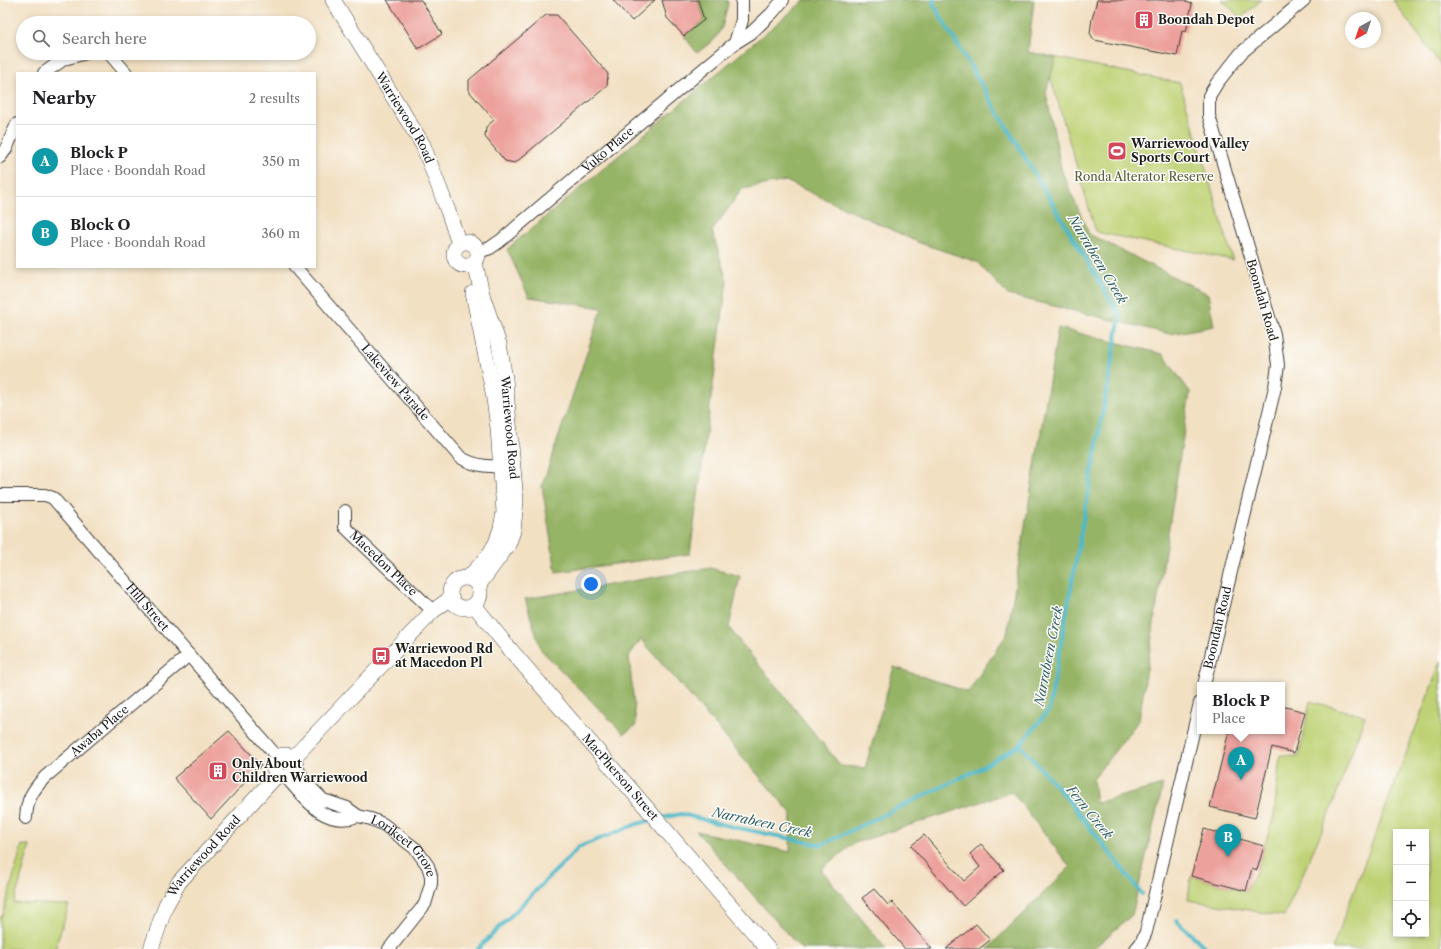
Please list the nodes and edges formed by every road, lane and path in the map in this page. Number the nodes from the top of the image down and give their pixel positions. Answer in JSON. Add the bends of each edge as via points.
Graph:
{"nodes":[{"id":1,"x":333,"y":0,"type":"edge"},
{"id":2,"x":742,"y":0,"type":"edge"},
{"id":3,"x":783,"y":0,"type":"edge"},
{"id":4,"x":1304,"y":0,"type":"edge"},
{"id":5,"x":735,"y":43,"type":"junction"},
{"id":6,"x":63,"y":60,"type":"edge"},
{"id":7,"x":114,"y":60,"type":"edge"},
{"id":8,"x":45,"y":72,"type":"edge"},
{"id":9,"x":125,"y":72,"type":"edge"},
{"id":10,"x":16,"y":126,"type":"edge"},
{"id":11,"x":0,"y":157,"type":"edge"},
{"id":12,"x":459,"y":244,"type":"junction"},
{"id":13,"x":473,"y":261,"type":"junction"},
{"id":14,"x":296,"y":268,"type":"edge"},
{"id":15,"x":507,"y":466,"type":"junction"},
{"id":16,"x":0,"y":494,"type":"edge"},
{"id":17,"x":345,"y":511,"type":"dead end"},
{"id":18,"x":473,"y":582,"type":"junction"},
{"id":19,"x":451,"y":598,"type":"junction"},
{"id":20,"x":474,"y":605,"type":"junction"},
{"id":21,"x":433,"y":611,"type":"junction"},
{"id":22,"x":189,"y":655,"type":"junction"},
{"id":23,"x":1205,"y":682,"type":"edge"},
{"id":24,"x":1197,"y":716,"type":"edge"},
{"id":25,"x":278,"y":758,"type":"joint"},
{"id":26,"x":289,"y":769,"type":"junction"},
{"id":27,"x":26,"y":818,"type":"dead end"},
{"id":28,"x":1144,"y":948,"type":"edge"},
{"id":29,"x":151,"y":949,"type":"edge"},
{"id":30,"x":389,"y":949,"type":"edge"},
{"id":31,"x":768,"y":949,"type":"edge"}],
"edges":[{"from":1,"to":12,"type":"street","name":"Warriewood Road","via":[[423,145]]},
{"from":2,"to":5,"type":"street","via":[[742,20]]},
{"from":3,"to":5,"type":"street","name":"Vuko Place","via":[[751,33]]},
{"from":4,"to":23,"type":"street","name":"Boondah Road","via":[[1241,53],[1209,96],[1209,116],[1274,334],[1278,365]]},
{"from":5,"to":13,"type":"street","name":"Vuko Place"},
{"from":6,"to":8,"type":"street"},
{"from":7,"to":9,"type":"street"},
{"from":10,"to":11,"type":"street"},
{"from":12,"to":13,"type":"street","via":[[465,242],[476,246]]},
{"from":12,"to":13,"type":"street","via":[[455,248],[454,258],[461,266]]},
{"from":13,"to":15,"type":"street","name":"Warriewood Road","via":[[475,304]]},
{"from":14,"to":15,"type":"street","name":"Lakeview Parade","via":[[460,457],[467,462],[480,465]]},
{"from":15,"to":18,"type":"street","name":"Warriewood Road","via":[[504,512],[499,536]]},
{"from":16,"to":22,"type":"street","name":"Hill Street","via":[[45,494],[53,498]]},
{"from":17,"to":21,"type":"street","name":"Macedon Place","via":[[345,527]]},
{"from":18,"to":19,"type":"street","via":[[458,579],[452,585]]},
{"from":18,"to":20,"type":"street","via":[[479,596]]},
{"from":19,"to":20,"type":"street","via":[[461,607]]},
{"from":19,"to":21,"type":"street","name":"Warriewood Road"},
{"from":20,"to":31,"type":"street","name":"MacPherson Street"},
{"from":21,"to":26,"type":"street","name":"Warriewood Road"},
{"from":22,"to":25,"type":"street","name":"Hill Street"},
{"from":22,"to":27,"type":"street","name":"Awaba Place","via":[[45,777],[28,800]]},
{"from":24,"to":28,"type":"street"},
{"from":25,"to":26,"type":"street","via":[[274,764],[275,771]]},
{"from":26,"to":29,"type":"street","name":"Warriewood Road","via":[[179,882],[166,905]]},
{"from":26,"to":30,"type":"street","name":"Lorikeet Grove","via":[[310,804],[337,819],[348,820],[358,816],[382,824],[410,843],[428,866],[431,884],[424,904]]}]}
